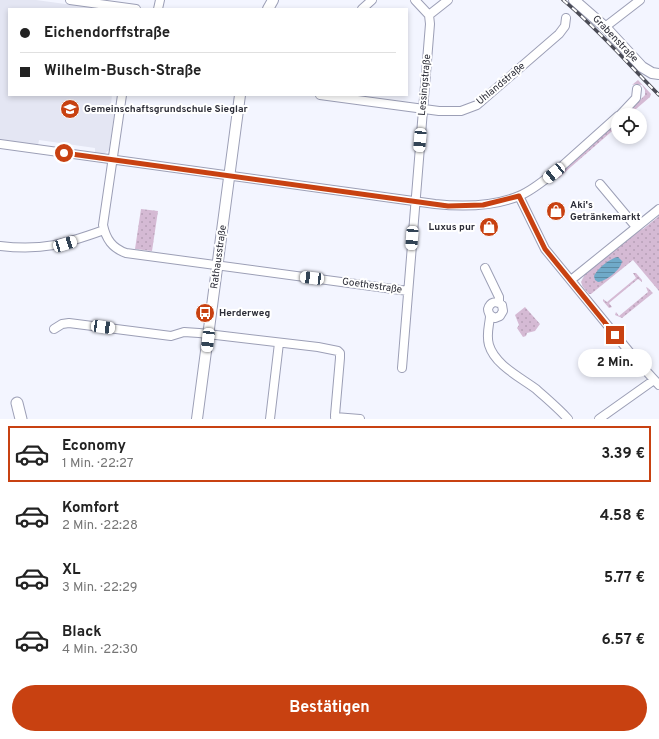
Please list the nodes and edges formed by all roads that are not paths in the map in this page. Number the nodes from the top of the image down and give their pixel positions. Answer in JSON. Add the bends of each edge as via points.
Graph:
{"nodes":[{"id":1,"x":70,"y":0,"type":"edge"},
{"id":2,"x":372,"y":0,"type":"edge"},
{"id":3,"x":415,"y":0,"type":"edge"},
{"id":4,"x":448,"y":0,"type":"edge"},
{"id":5,"x":574,"y":0,"type":"edge"},
{"id":6,"x":640,"y":0,"type":"edge"},
{"id":7,"x":129,"y":8,"type":"edge"},
{"id":8,"x":363,"y":8,"type":"edge"},
{"id":9,"x":429,"y":16,"type":"junction"},
{"id":10,"x":566,"y":18,"type":"dead end"},
{"id":11,"x":605,"y":28,"type":"junction"},
{"id":12,"x":659,"y":74,"type":"edge"},
{"id":13,"x":637,"y":89,"type":"dead end"},
{"id":14,"x":122,"y":96,"type":"edge"},
{"id":15,"x":240,"y":96,"type":"edge"},
{"id":16,"x":327,"y":96,"type":"edge"},
{"id":17,"x":627,"y":108,"type":"edge"},
{"id":18,"x":423,"y":109,"type":"junction"},
{"id":19,"x":611,"y":123,"type":"edge"},
{"id":20,"x":0,"y":144,"type":"edge"},
{"id":21,"x":113,"y":159,"type":"junction"},
{"id":22,"x":229,"y":175,"type":"junction"},
{"id":23,"x":600,"y":184,"type":"dead end"},
{"id":24,"x":519,"y":196,"type":"junction"},
{"id":25,"x":415,"y":201,"type":"junction"},
{"id":26,"x":659,"y":209,"type":"edge"},
{"id":27,"x":636,"y":227,"type":"junction"},
{"id":28,"x":104,"y":230,"type":"junction"},
{"id":29,"x":0,"y":246,"type":"edge"},
{"id":30,"x":218,"y":265,"type":"junction"},
{"id":31,"x":485,"y":268,"type":"dead end"},
{"id":32,"x":571,"y":280,"type":"junction"},
{"id":33,"x":408,"y":291,"type":"junction"},
{"id":34,"x":499,"y":303,"type":"junction"},
{"id":35,"x":490,"y":315,"type":"junction"},
{"id":36,"x":54,"y":329,"type":"dead end"},
{"id":37,"x":208,"y":335,"type":"junction"},
{"id":38,"x":279,"y":343,"type":"junction"},
{"id":39,"x":402,"y":368,"type":"dead end"},
{"id":40,"x":656,"y":383,"type":"edge"},
{"id":41,"x":17,"y":403,"type":"dead end"},
{"id":42,"x":336,"y":418,"type":"edge"},
{"id":43,"x":21,"y":419,"type":"edge"},
{"id":44,"x":197,"y":419,"type":"edge"},
{"id":45,"x":270,"y":419,"type":"edge"},
{"id":46,"x":360,"y":419,"type":"edge"},
{"id":47,"x":568,"y":419,"type":"edge"},
{"id":48,"x":599,"y":419,"type":"edge"}],
"edges":[{"from":1,"to":7,"type":"street"},
{"from":2,"to":8,"type":"street"},
{"from":3,"to":9,"type":"street"},
{"from":4,"to":9,"type":"street"},
{"from":5,"to":11,"type":"street","name":"Grabenstraße"},
{"from":6,"to":11,"type":"street"},
{"from":9,"to":18,"type":"street","name":"Lessingstraße"},
{"from":10,"to":18,"type":"street","name":"Uhlandstraße","via":[[565,26],[559,34],[477,104],[456,112]]},
{"from":11,"to":12,"type":"street","name":"Grabenstraße","via":[[642,67]]},
{"from":13,"to":17,"type":"street","via":[[636,98]]},
{"from":14,"to":21,"type":"street"},
{"from":15,"to":22,"type":"street","name":"Rathausstraße"},
{"from":16,"to":18,"type":"street","name":"Uhlandstraße"},
{"from":18,"to":25,"type":"street","name":"Lessingstraße"},
{"from":19,"to":24,"type":"street","via":[[542,182]]},
{"from":20,"to":21,"type":"street"},
{"from":21,"to":22,"type":"street"},
{"from":21,"to":28,"type":"street"},
{"from":22,"to":25,"type":"street"},
{"from":22,"to":30,"type":"street","name":"Rathausstraße"},
{"from":23,"to":27,"type":"street"},
{"from":24,"to":25,"type":"street","via":[[478,206]]},
{"from":24,"to":32,"type":"street","via":[[545,249]]},
{"from":25,"to":33,"type":"street","name":"Lessingstraße"},
{"from":26,"to":27,"type":"street"},
{"from":27,"to":32,"type":"street"},
{"from":28,"to":29,"type":"street","via":[[52,246]]},
{"from":28,"to":30,"type":"street","name":"Goethestraße","via":[[111,244],[126,253]]},
{"from":30,"to":33,"type":"street","name":"Goethestraße"},
{"from":30,"to":37,"type":"street","name":"Rathausstraße"},
{"from":31,"to":34,"type":"street","via":[[499,297]]},
{"from":32,"to":40,"type":"street"},
{"from":33,"to":39,"type":"street","name":"Lessingstraße"},
{"from":34,"to":35,"type":"street","via":[[489,305]]},
{"from":34,"to":35,"type":"street","via":[[503,308],[502,314],[495,318]]},
{"from":35,"to":47,"type":"street","via":[[488,340],[495,356]]},
{"from":36,"to":37,"type":"street","via":[[69,323],[171,336],[184,332]]},
{"from":37,"to":38,"type":"street"},
{"from":37,"to":44,"type":"street","name":"Rathausstraße"},
{"from":38,"to":42,"type":"street","via":[[340,352]]},
{"from":38,"to":45,"type":"street"},
{"from":40,"to":48,"type":"street"},
{"from":41,"to":43,"type":"main road"},
{"from":42,"to":46,"type":"street"}]}
